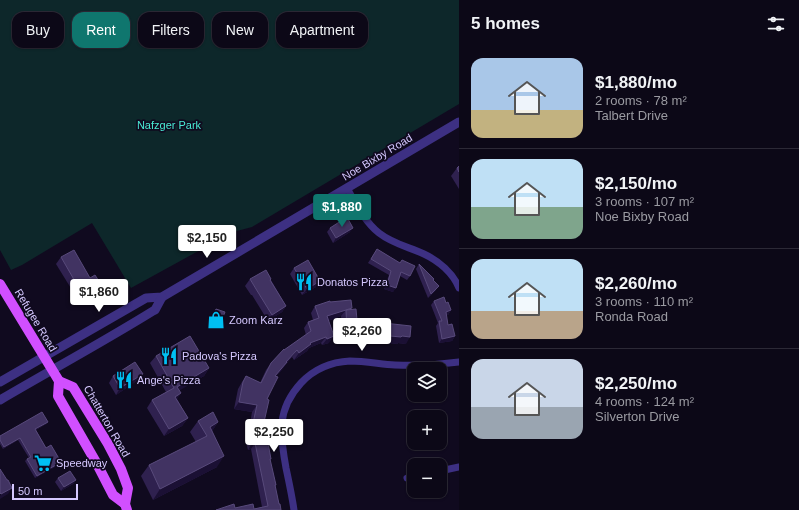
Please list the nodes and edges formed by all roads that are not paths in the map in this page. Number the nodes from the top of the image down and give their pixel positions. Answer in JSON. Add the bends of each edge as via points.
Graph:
{"nodes":[{"id":1,"x":459,"y":122,"type":"edge"},
{"id":2,"x":347,"y":188,"type":"junction"},
{"id":3,"x":0,"y":284,"type":"edge"},
{"id":4,"x":459,"y":288,"type":"edge"},
{"id":5,"x":162,"y":297,"type":"junction"},
{"id":6,"x":44,"y":356,"type":"junction"},
{"id":7,"x":459,"y":362,"type":"edge"},
{"id":8,"x":52,"y":369,"type":"junction"},
{"id":9,"x":59,"y":381,"type":"junction"},
{"id":10,"x":0,"y":382,"type":"edge"},
{"id":11,"x":0,"y":400,"type":"edge"},
{"id":12,"x":459,"y":467,"type":"edge"},
{"id":13,"x":447,"y":470,"type":"edge"},
{"id":14,"x":126,"y":507,"type":"edge"},
{"id":15,"x":294,"y":510,"type":"edge"}],
"edges":[{"from":1,"to":2,"type":"street","name":"Noe Bixby Road"},
{"from":2,"to":4,"type":"street","via":[[368,221],[379,233],[436,260],[451,274]]},
{"from":2,"to":5,"type":"street","name":"Noe Bixby Road"},
{"from":3,"to":6,"type":"main road","name":"Refugee Road"},
{"from":5,"to":6,"type":"street","name":"Noe Bixby Road","via":[[146,298]]},
{"from":5,"to":8,"type":"street","name":"Noe Bixby Road","via":[[155,310]]},
{"from":6,"to":8,"type":"main road","name":"Refugee Road"},
{"from":6,"to":10,"type":"street","name":"Noe Bixby Road"},
{"from":7,"to":15,"type":"street","via":[[417,366],[342,362],[318,369],[306,377],[289,398],[282,420],[281,438]]},
{"from":8,"to":9,"type":"main road","name":"Chatterton Road"},
{"from":8,"to":11,"type":"street","name":"Noe Bixby Road"},
{"from":9,"to":14,"type":"main road","name":"Chatterton Road","via":[[58,396],[113,495]]},
{"from":9,"to":14,"type":"main road","name":"Chatterton Road","via":[[73,387],[108,444],[128,488]]},
{"from":12,"to":13,"type":"street"}]}
